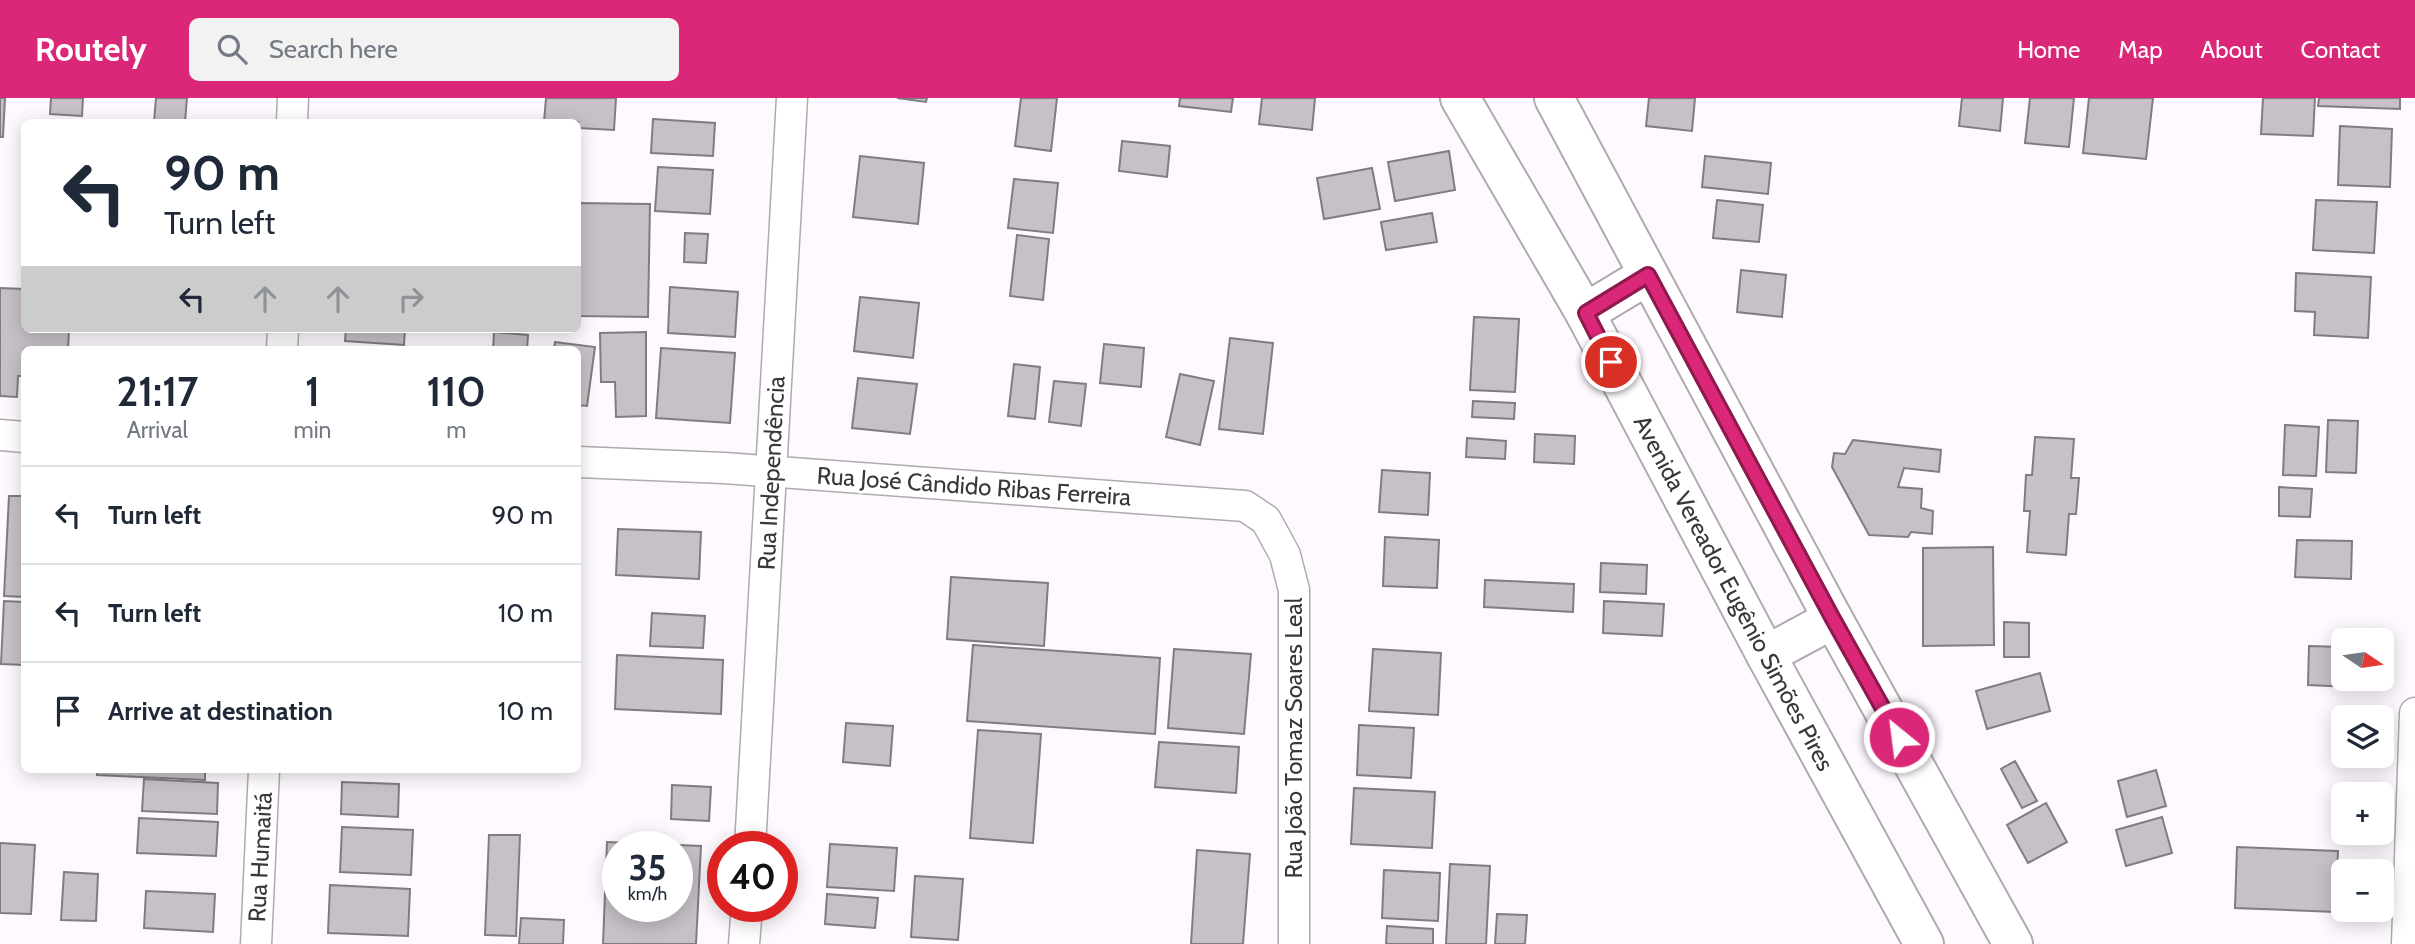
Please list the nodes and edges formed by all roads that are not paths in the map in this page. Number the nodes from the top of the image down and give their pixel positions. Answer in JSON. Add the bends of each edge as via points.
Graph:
{"nodes":[{"id":1,"x":293,"y":98,"type":"edge"},
{"id":2,"x":792,"y":98,"type":"edge"},
{"id":3,"x":1460,"y":98,"type":"edge"},
{"id":4,"x":1554,"y":98,"type":"edge"},
{"id":5,"x":292,"y":119,"type":"edge"},
{"id":6,"x":1648,"y":275,"type":"junction"},
{"id":7,"x":1586,"y":313,"type":"junction"},
{"id":8,"x":0,"y":435,"type":"edge"},
{"id":9,"x":21,"y":437,"type":"edge"},
{"id":10,"x":581,"y":462,"type":"edge"},
{"id":11,"x":771,"y":472,"type":"junction"},
{"id":12,"x":1245,"y":506,"type":"joint"},
{"id":13,"x":1833,"y":619,"type":"junction"},
{"id":14,"x":1766,"y":656,"type":"junction"},
{"id":15,"x":2415,"y":713,"type":"edge"},
{"id":16,"x":264,"y":773,"type":"edge"},
{"id":17,"x":751,"y":831,"type":"edge"},
{"id":18,"x":746,"y":922,"type":"edge"},
{"id":19,"x":256,"y":944,"type":"edge"},
{"id":20,"x":744,"y":944,"type":"edge"},
{"id":21,"x":1294,"y":944,"type":"edge"},
{"id":22,"x":1924,"y":944,"type":"edge"},
{"id":23,"x":2013,"y":944,"type":"edge"},
{"id":24,"x":2407,"y":944,"type":"edge"}],
"edges":[{"from":1,"to":5,"type":"street"},
{"from":2,"to":11,"type":"street","name":"Rua Independência"},
{"from":3,"to":7,"type":"street","name":"Avenida Vereador Eugênio Simões Pires"},
{"from":4,"to":6,"type":"street"},
{"from":6,"to":7,"type":"street"},
{"from":6,"to":13,"type":"street"},
{"from":7,"to":14,"type":"street","name":"Avenida Vereador Eugênio Simões Pires"},
{"from":8,"to":9,"type":"street"},
{"from":10,"to":11,"type":"street","name":"Rua José Cândido Ribas Ferreira"},
{"from":11,"to":12,"type":"street","name":"Rua José Cândido Ribas Ferreira"},
{"from":11,"to":17,"type":"street","name":"Rua Independência"},
{"from":12,"to":21,"type":"street","name":"Rua João Tomaz Soares Leal","via":[[1266,520],[1285,555],[1294,590]]},
{"from":13,"to":14,"type":"street"},
{"from":13,"to":23,"type":"street"},
{"from":14,"to":22,"type":"street","name":"Avenida Vereador Eugênio Simões Pires"},
{"from":15,"to":24,"type":"street"},
{"from":16,"to":19,"type":"street","name":"Rua Humaitá"},
{"from":18,"to":20,"type":"street"}]}
